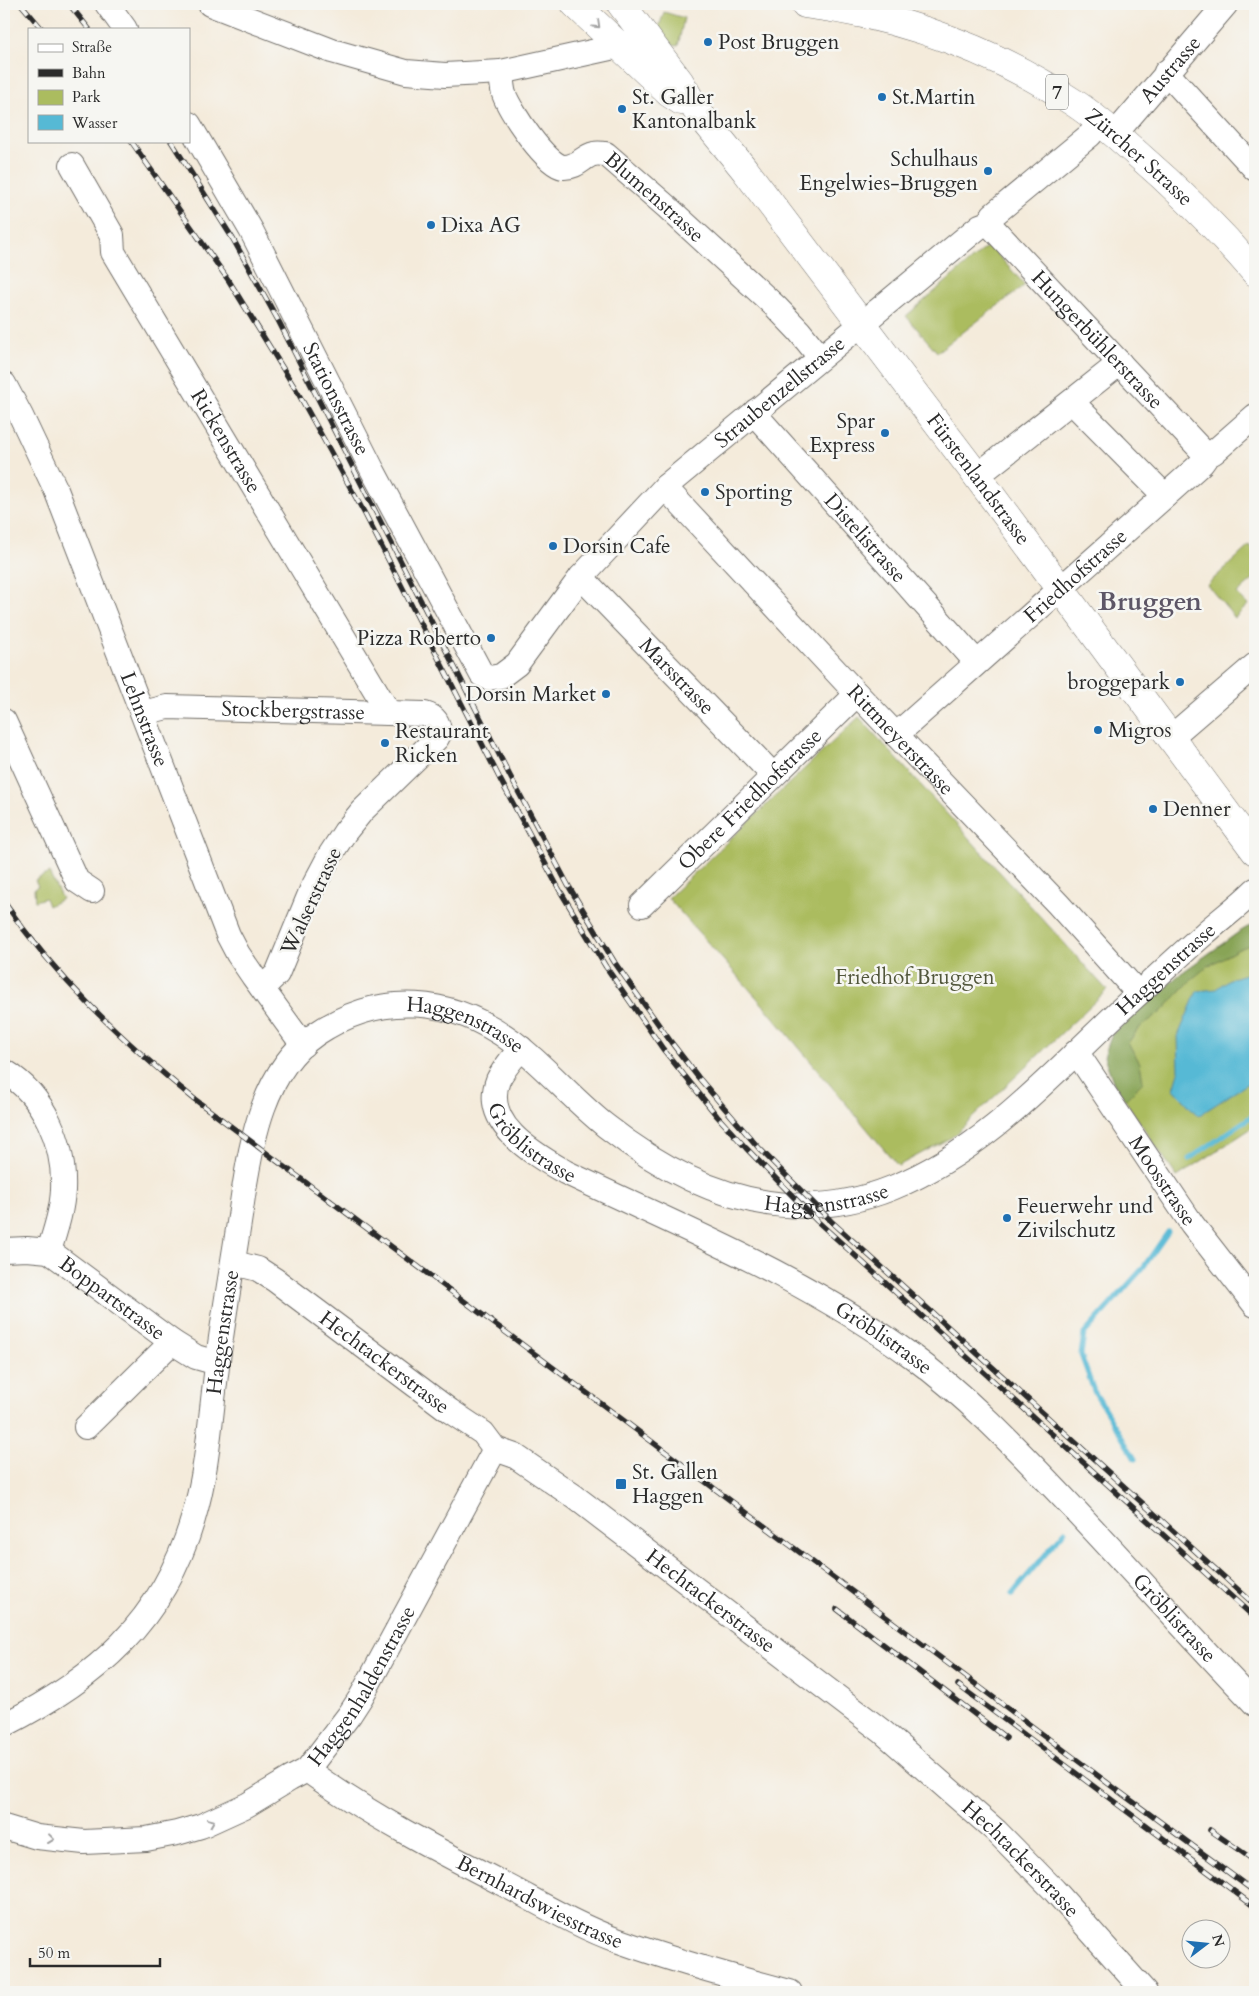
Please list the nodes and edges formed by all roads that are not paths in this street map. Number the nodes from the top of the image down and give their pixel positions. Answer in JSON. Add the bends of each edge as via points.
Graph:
{"nodes":[{"id":1,"x":107,"y":4,"type":"edge"},
{"id":2,"x":210,"y":4,"type":"edge"},
{"id":3,"x":575,"y":4,"type":"edge"},
{"id":4,"x":805,"y":4,"type":"edge"},
{"id":5,"x":1226,"y":4,"type":"edge"},
{"id":6,"x":625,"y":6,"type":"edge"},
{"id":7,"x":124,"y":28,"type":"edge"},
{"id":8,"x":619,"y":46,"type":"junction"},
{"id":9,"x":501,"y":72,"type":"junction"},
{"id":10,"x":1166,"y":72,"type":"junction"},
{"id":11,"x":680,"y":82,"type":"junction"},
{"id":12,"x":697,"y":111,"type":"junction"},
{"id":13,"x":190,"y":126,"type":"edge"},
{"id":14,"x":1107,"y":128,"type":"junction"},
{"id":15,"x":72,"y":165,"type":"dead end"},
{"id":16,"x":1255,"y":169,"type":"edge"},
{"id":17,"x":988,"y":222,"type":"junction"},
{"id":18,"x":1255,"y":272,"type":"edge"},
{"id":19,"x":861,"y":323,"type":"junction"},
{"id":20,"x":820,"y":357,"type":"junction"},
{"id":21,"x":1120,"y":362,"type":"junction"},
{"id":22,"x":4,"y":384,"type":"edge"},
{"id":23,"x":1072,"y":402,"type":"junction"},
{"id":24,"x":756,"y":411,"type":"junction"},
{"id":25,"x":1255,"y":416,"type":"edge"},
{"id":26,"x":1207,"y":456,"type":"junction"},
{"id":27,"x":977,"y":476,"type":"junction"},
{"id":28,"x":666,"y":486,"type":"junction"},
{"id":29,"x":1165,"y":496,"type":"junction"},
{"id":30,"x":581,"y":577,"type":"junction"},
{"id":31,"x":1060,"y":589,"type":"junction"},
{"id":32,"x":976,"y":663,"type":"junction"},
{"id":33,"x":1255,"y":665,"type":"edge"},
{"id":34,"x":482,"y":675,"type":"joint"},
{"id":35,"x":857,"y":694,"type":"junction"},
{"id":36,"x":389,"y":713,"type":"junction"},
{"id":37,"x":143,"y":714,"type":"junction"},
{"id":38,"x":4,"y":720,"type":"edge"},
{"id":39,"x":439,"y":726,"type":"joint"},
{"id":40,"x":896,"y":735,"type":"junction"},
{"id":41,"x":1170,"y":738,"type":"junction"},
{"id":42,"x":773,"y":775,"type":"junction"},
{"id":43,"x":1255,"y":852,"type":"edge"},
{"id":44,"x":1255,"y":890,"type":"edge"},
{"id":45,"x":92,"y":891,"type":"dead end"},
{"id":46,"x":642,"y":905,"type":"dead end"},
{"id":47,"x":262,"y":988,"type":"junction"},
{"id":48,"x":1138,"y":993,"type":"junction"},
{"id":49,"x":303,"y":1045,"type":"junction"},
{"id":50,"x":520,"y":1048,"type":"junction"},
{"id":51,"x":1075,"y":1053,"type":"junction"},
{"id":52,"x":4,"y":1071,"type":"edge"},
{"id":53,"x":4,"y":1250,"type":"edge"},
{"id":54,"x":49,"y":1251,"type":"junction"},
{"id":55,"x":234,"y":1263,"type":"junction"},
{"id":56,"x":1255,"y":1305,"type":"edge"},
{"id":57,"x":172,"y":1342,"type":"junction"},
{"id":58,"x":217,"y":1363,"type":"junction"},
{"id":59,"x":86,"y":1428,"type":"dead end"},
{"id":60,"x":495,"y":1449,"type":"junction"},
{"id":61,"x":1255,"y":1704,"type":"edge"},
{"id":62,"x":4,"y":1725,"type":"edge"},
{"id":63,"x":307,"y":1770,"type":"junction"},
{"id":64,"x":4,"y":1828,"type":"edge"},
{"id":65,"x":790,"y":1992,"type":"edge"},
{"id":66,"x":1146,"y":1992,"type":"edge"}],
"edges":[{"from":1,"to":7,"type":"street"},
{"from":2,"to":9,"type":"street","via":[[332,51],[406,72],[445,75]]},
{"from":3,"to":8,"type":"main road","name":"Fürstenlandstrasse","one_way":true},
{"from":4,"to":14,"type":"main road","name":"Zürcher Strasse","number":"7","via":[[899,22],[969,46],[1052,90]]},
{"from":5,"to":10,"type":"street","name":"Austrasse"},
{"from":6,"to":11,"type":"main road","name":"Fürstenlandstrasse"},
{"from":8,"to":9,"type":"street"},
{"from":8,"to":11,"type":"street","name":"Fürstenlandstrasse","via":[[634,43],[667,76]]},
{"from":8,"to":12,"type":"main road","name":"Fürstenlandstrasse","via":[[669,93]]},
{"from":9,"to":20,"type":"street","name":"Blumenstrasse","via":[[504,94],[518,122],[552,162],[561,167],[571,167],[592,154],[606,154],[776,307]]},
{"from":10,"to":14,"type":"street","name":"Austrasse"},
{"from":10,"to":16,"type":"street"},
{"from":11,"to":12,"type":"main road","name":"Fürstenlandstrasse"},
{"from":12,"to":19,"type":"main road","name":"Fürstenlandstrasse"},
{"from":13,"to":34,"type":"street","name":"Stationsstrasse","via":[[251,230],[373,471]]},
{"from":14,"to":17,"type":"street","name":"Straubenzellstrasse","via":[[1090,136]]},
{"from":14,"to":18,"type":"main road","name":"Zürcher Strasse","number":"7","via":[[1213,225]]},
{"from":15,"to":36,"type":"street","name":"Rickenstrasse","via":[[112,235],[112,252]]},
{"from":17,"to":19,"type":"street","name":"Straubenzellstrasse"},
{"from":17,"to":21,"type":"street","name":"Hungerbühlerstrasse"},
{"from":19,"to":20,"type":"street","name":"Straubenzellstrasse"},
{"from":19,"to":27,"type":"main road","name":"Fürstenlandstrasse"},
{"from":20,"to":24,"type":"street","name":"Straubenzellstrasse"},
{"from":21,"to":23,"type":"street"},
{"from":21,"to":26,"type":"street","name":"Hungerbühlerstrasse"},
{"from":22,"to":37,"type":"street","name":"Lehnstrasse","via":[[56,490]]},
{"from":23,"to":27,"type":"street"},
{"from":23,"to":29,"type":"street"},
{"from":24,"to":28,"type":"street","name":"Straubenzellstrasse"},
{"from":24,"to":32,"type":"street","name":"Distelistrasse","via":[[761,421]]},
{"from":25,"to":26,"type":"street","name":"Friedhofstrasse"},
{"from":26,"to":29,"type":"street","name":"Friedhofstrasse"},
{"from":27,"to":31,"type":"main road","name":"Fürstenlandstrasse"},
{"from":28,"to":30,"type":"street","name":"Straubenzellstrasse"},
{"from":28,"to":35,"type":"street","name":"Rittmeyerstrasse"},
{"from":29,"to":31,"type":"street","name":"Friedhofstrasse"},
{"from":30,"to":34,"type":"street","name":"Straubenzellstrasse","via":[[517,664],[501,676],[489,678]]},
{"from":30,"to":42,"type":"street","name":"Marsstrasse"},
{"from":31,"to":32,"type":"street","name":"Friedhofstrasse"},
{"from":31,"to":41,"type":"main road","name":"Fürstenlandstrasse"},
{"from":32,"to":40,"type":"street","name":"Friedhofstrasse"},
{"from":33,"to":41,"type":"street"},
{"from":35,"to":40,"type":"street","name":"Rittmeyerstrasse"},
{"from":35,"to":42,"type":"street","name":"Obere Friedhofstrasse"},
{"from":36,"to":37,"type":"street","name":"Stockbergstrasse","via":[[167,708]]},
{"from":36,"to":39,"type":"street","name":"Stockbergstrasse","via":[[425,714],[433,717]]},
{"from":37,"to":47,"type":"street","name":"Lehnstrasse","via":[[228,935]]},
{"from":38,"to":45,"type":"street","via":[[77,881]]},
{"from":39,"to":47,"type":"street","name":"Walserstrasse","via":[[437,738],[362,811],[330,855],[312,889],[277,974]]},
{"from":40,"to":48,"type":"street","name":"Rittmeyerstrasse","via":[[1045,890]]},
{"from":41,"to":43,"type":"main road","name":"Fürstenlandstrasse"},
{"from":42,"to":46,"type":"street","name":"Obere Friedhofstrasse"},
{"from":44,"to":48,"type":"street","name":"Haggenstrasse"},
{"from":47,"to":49,"type":"street","name":"Lehnstrasse"},
{"from":48,"to":51,"type":"street","name":"Haggenstrasse"},
{"from":49,"to":50,"type":"street","name":"Haggenstrasse","via":[[317,1033],[351,1015],[372,1008],[406,1004],[441,1006],[460,1012],[495,1030]]},
{"from":49,"to":55,"type":"street","name":"Haggenstrasse","via":[[272,1087],[259,1117],[249,1154]]},
{"from":50,"to":51,"type":"street","name":"Haggenstrasse","via":[[606,1126],[665,1167],[718,1192],[795,1206],[867,1196],[891,1189],[930,1170],[992,1129]]},
{"from":50,"to":61,"type":"street","name":"Gröblistrasse","via":[[499,1080],[494,1095],[498,1115],[516,1138],[565,1172],[785,1276],[843,1309],[916,1358],[1006,1439]]},
{"from":51,"to":56,"type":"street","name":"Moosstrasse","via":[[1192,1224]]},
{"from":52,"to":54,"type":"street","via":[[22,1084],[44,1112],[60,1151],[63,1191]]},
{"from":53,"to":54,"type":"street","name":"Boppartstrasse"},
{"from":54,"to":57,"type":"street","name":"Boppartstrasse"},
{"from":55,"to":58,"type":"street","name":"Haggenstrasse"},
{"from":55,"to":60,"type":"street","name":"Hechtackerstrasse","via":[[258,1269],[275,1280],[483,1433]]},
{"from":57,"to":58,"type":"street","name":"Boppartstrasse","via":[[196,1357]]},
{"from":57,"to":59,"type":"street"},
{"from":58,"to":62,"type":"street","name":"Haggenstrasse","via":[[207,1450],[193,1520],[164,1587],[142,1623],[103,1662],[59,1695]]},
{"from":60,"to":63,"type":"street","name":"Haggenhaldenstrasse","via":[[361,1697]]},
{"from":60,"to":66,"type":"street","name":"Hechtackerstrasse","via":[[515,1456],[575,1497],[896,1742],[996,1831]]},
{"from":64,"to":63,"type":"street","name":"Haggenhaldenstrasse","one_way":true,"via":[[84,1842],[119,1842],[177,1833],[247,1806]]},
{"from":63,"to":65,"type":"street","name":"Bernhardswiesstrasse","via":[[443,1853],[574,1921],[626,1943],[721,1974]]}]}
